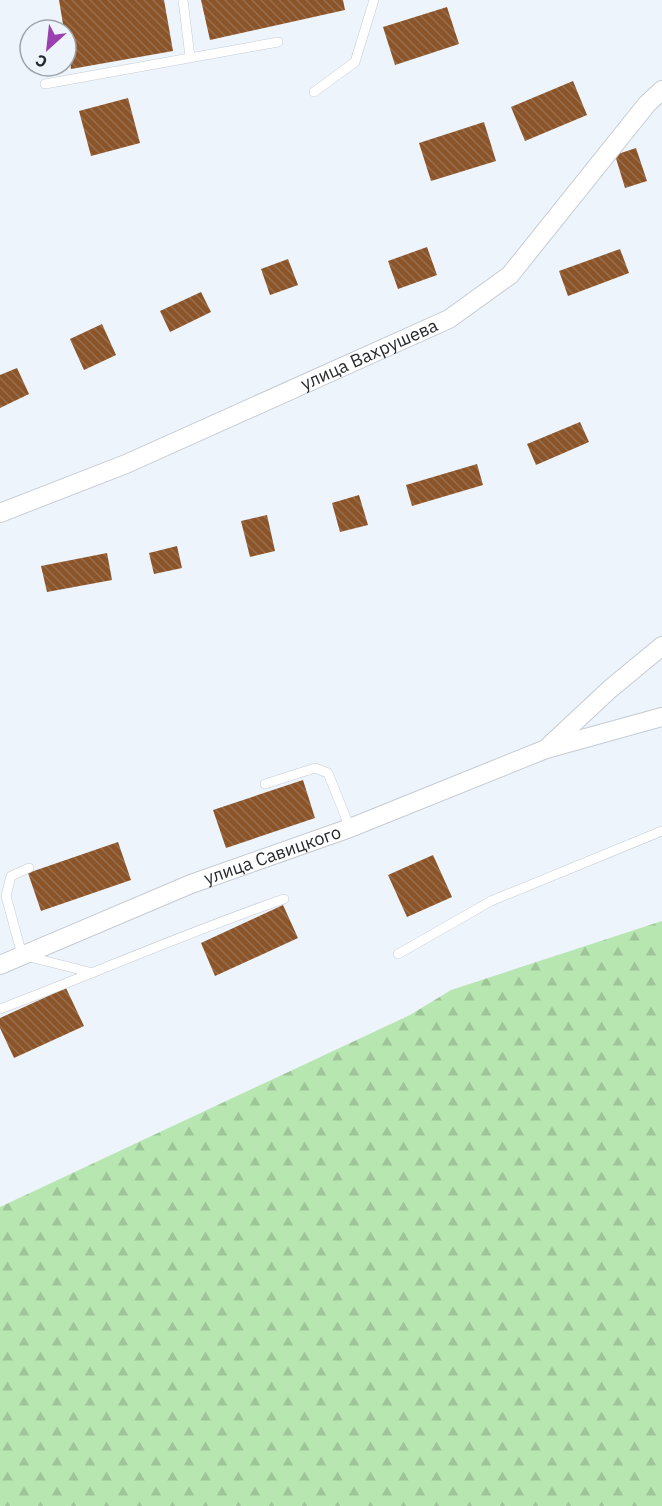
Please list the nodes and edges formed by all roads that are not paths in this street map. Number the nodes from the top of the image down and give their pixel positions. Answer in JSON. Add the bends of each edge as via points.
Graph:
{"nodes":[{"id":1,"x":183,"y":0,"type":"edge"},
{"id":2,"x":374,"y":0,"type":"edge"},
{"id":3,"x":278,"y":42,"type":"dead end"},
{"id":4,"x":190,"y":57,"type":"junction"},
{"id":5,"x":45,"y":84,"type":"dead end"},
{"id":6,"x":662,"y":90,"type":"edge"},
{"id":7,"x":314,"y":92,"type":"dead end"},
{"id":8,"x":0,"y":513,"type":"edge"},
{"id":9,"x":662,"y":646,"type":"edge"},
{"id":10,"x":662,"y":717,"type":"edge"},
{"id":11,"x":546,"y":749,"type":"junction"},
{"id":12,"x":265,"y":784,"type":"dead end"},
{"id":13,"x":350,"y":828,"type":"junction"},
{"id":14,"x":662,"y":831,"type":"edge"},
{"id":15,"x":29,"y":868,"type":"dead end"},
{"id":16,"x":284,"y":899,"type":"dead end"},
{"id":17,"x":398,"y":954,"type":"dead end"},
{"id":18,"x":22,"y":955,"type":"junction"},
{"id":19,"x":0,"y":965,"type":"edge"},
{"id":20,"x":93,"y":973,"type":"junction"},
{"id":21,"x":0,"y":1009,"type":"edge"}],
"edges":[{"from":1,"to":4,"type":"lane"},
{"from":2,"to":7,"type":"lane","via":[[355,62]]},
{"from":3,"to":4,"type":"lane"},
{"from":4,"to":5,"type":"lane"},
{"from":6,"to":8,"type":"street","name":"улица Вахрушева","via":[[510,275],[450,319],[126,464]]},
{"from":9,"to":11,"type":"street","name":"улица Савицкого"},
{"from":10,"to":11,"type":"street","name":"улица Савицкого"},
{"from":11,"to":13,"type":"street","name":"улица Савицкого"},
{"from":12,"to":13,"type":"lane","via":[[315,768],[328,773]]},
{"from":13,"to":18,"type":"street","name":"улица Савицкого","via":[[191,884]]},
{"from":14,"to":17,"type":"lane","via":[[491,901]]},
{"from":15,"to":18,"type":"lane","via":[[12,876],[6,896]]},
{"from":16,"to":20,"type":"lane","via":[[211,924]]},
{"from":18,"to":19,"type":"street","name":"улица Савицкого"},
{"from":18,"to":20,"type":"lane"},
{"from":20,"to":21,"type":"lane"}]}
